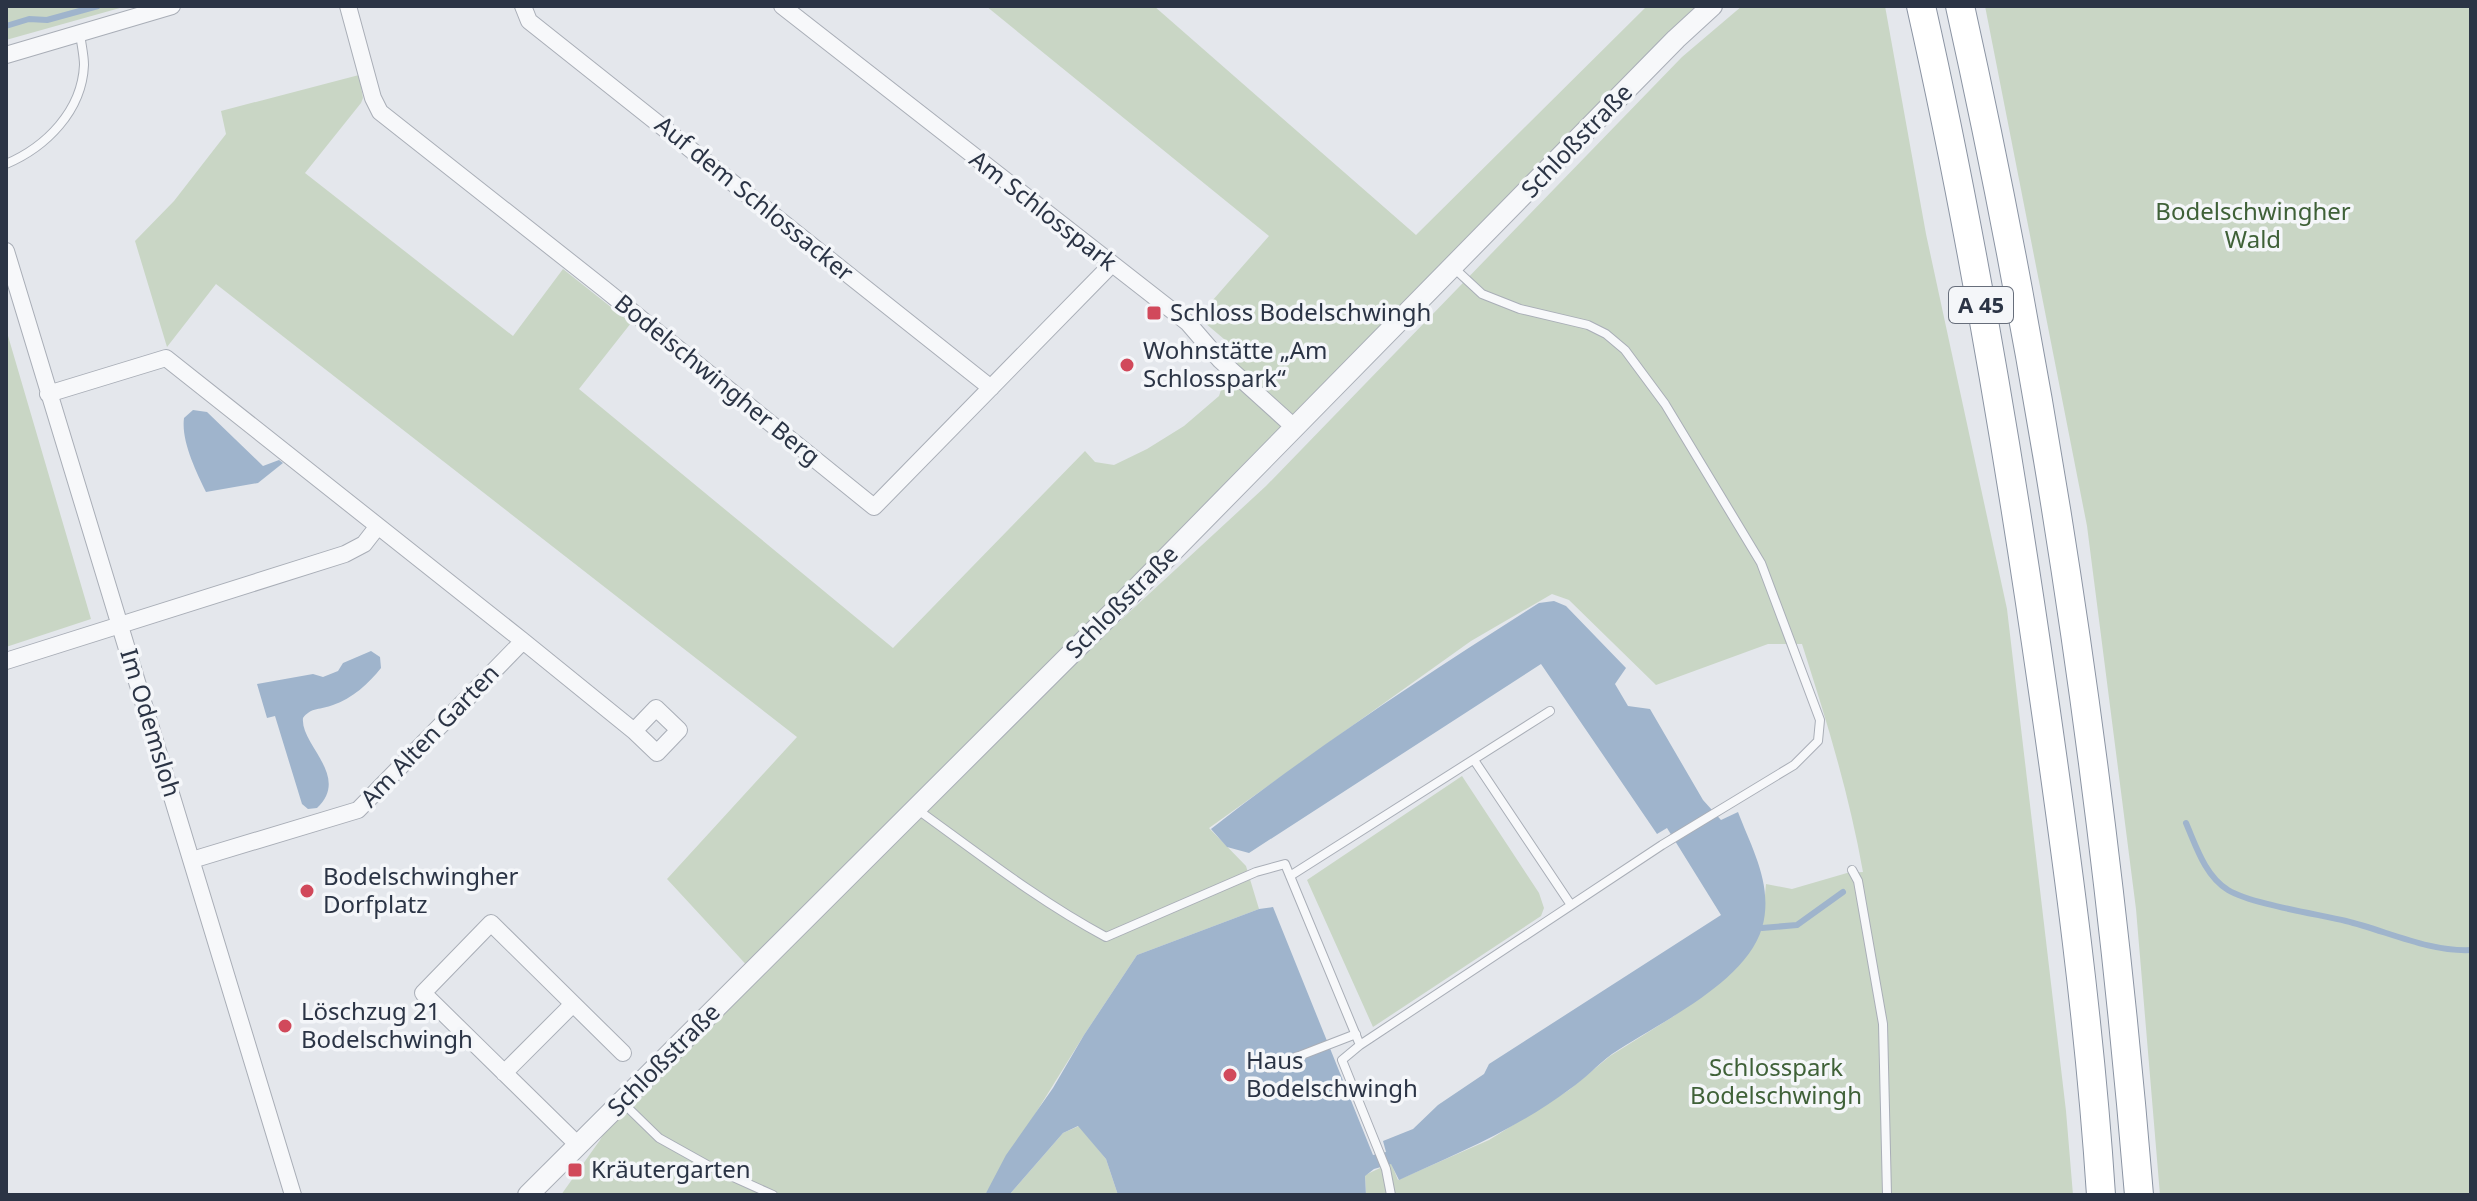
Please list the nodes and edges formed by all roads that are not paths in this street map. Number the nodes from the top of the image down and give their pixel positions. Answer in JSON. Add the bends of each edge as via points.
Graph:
{"nodes":[{"id":1,"x":172,"y":6,"type":"edge"},
{"id":2,"x":348,"y":6,"type":"edge"},
{"id":3,"x":523,"y":6,"type":"edge"},
{"id":4,"x":782,"y":6,"type":"edge"},
{"id":5,"x":1712,"y":6,"type":"edge"},
{"id":6,"x":1921,"y":6,"type":"edge"},
{"id":7,"x":1960,"y":6,"type":"edge"},
{"id":8,"x":79,"y":33,"type":"junction"},
{"id":9,"x":6,"y":55,"type":"edge"},
{"id":10,"x":6,"y":164,"type":"edge"},
{"id":11,"x":6,"y":251,"type":"edge"},
{"id":12,"x":1111,"y":265,"type":"junction"},
{"id":13,"x":1454,"y":267,"type":"junction"},
{"id":14,"x":991,"y":388,"type":"junction"},
{"id":15,"x":48,"y":394,"type":"junction"},
{"id":16,"x":1294,"y":427,"type":"junction"},
{"id":17,"x":378,"y":526,"type":"junction"},
{"id":18,"x":119,"y":623,"type":"junction"},
{"id":19,"x":523,"y":641,"type":"junction"},
{"id":20,"x":6,"y":661,"type":"edge"},
{"id":21,"x":1550,"y":711,"type":"dead end"},
{"id":22,"x":634,"y":731,"type":"dead end"},
{"id":23,"x":1474,"y":760,"type":"junction"},
{"id":24,"x":916,"y":809,"type":"junction"},
{"id":25,"x":192,"y":860,"type":"junction"},
{"id":26,"x":1852,"y":870,"type":"dead end"},
{"id":27,"x":1290,"y":876,"type":"junction"},
{"id":28,"x":1571,"y":905,"type":"junction"},
{"id":29,"x":573,"y":1004,"type":"junction"},
{"id":30,"x":1356,"y":1034,"type":"junction"},
{"id":31,"x":1360,"y":1045,"type":"junction"},
{"id":32,"x":623,"y":1053,"type":"dead end"},
{"id":33,"x":1268,"y":1068,"type":"dead end"},
{"id":34,"x":504,"y":1073,"type":"junction"},
{"id":35,"x":622,"y":1102,"type":"junction"},
{"id":36,"x":578,"y":1145,"type":"junction"},
{"id":37,"x":293,"y":1195,"type":"edge"},
{"id":38,"x":528,"y":1195,"type":"edge"},
{"id":39,"x":773,"y":1195,"type":"edge"},
{"id":40,"x":1391,"y":1195,"type":"edge"},
{"id":41,"x":1887,"y":1195,"type":"edge"},
{"id":42,"x":2101,"y":1195,"type":"edge"},
{"id":43,"x":2139,"y":1195,"type":"edge"}],
"edges":[{"from":1,"to":8,"type":"street"},
{"from":2,"to":14,"type":"street","name":"Bodelschwingher Berg","via":[[380,112],[874,507]]},
{"from":3,"to":14,"type":"street","name":"Auf dem Schlossacker","via":[[529,21]]},
{"from":4,"to":12,"type":"street","name":"Am Schlosspark"},
{"from":5,"to":13,"type":"street","name":"Schloßstraße"},
{"from":6,"to":42,"type":"highway","number":"A 45","via":[[2005,437],[2039,661],[2080,964]]},
{"from":7,"to":43,"type":"highway","number":"A 45","via":[[2007,229],[2071,600],[2119,968]]},
{"from":8,"to":9,"type":"street"},
{"from":8,"to":10,"type":"lane","via":[[84,64],[79,93],[42,144]]},
{"from":11,"to":15,"type":"street","name":"Im Odemsloh"},
{"from":12,"to":14,"type":"street","name":"Bodelschwingher Berg"},
{"from":12,"to":16,"type":"street","name":"Am Schlosspark","via":[[1188,323],[1220,360]]},
{"from":13,"to":16,"type":"street","name":"Schloßstraße"},
{"from":13,"to":28,"type":"lane","via":[[1482,294],[1588,325],[1625,350],[1665,404],[1761,563],[1820,720],[1818,741],[1794,765]]},
{"from":15,"to":17,"type":"street","via":[[166,358]]},
{"from":15,"to":18,"type":"street","name":"Im Odemsloh"},
{"from":16,"to":24,"type":"street","name":"Schloßstraße"},
{"from":17,"to":18,"type":"street","via":[[364,544],[345,554]]},
{"from":17,"to":19,"type":"street"},
{"from":18,"to":20,"type":"street"},
{"from":18,"to":25,"type":"street","name":"Im Odemsloh"},
{"from":19,"to":22,"type":"street"},
{"from":19,"to":25,"type":"street","name":"Am Alten Garten","via":[[358,810]]},
{"from":21,"to":23,"type":"lane"},
{"from":23,"to":27,"type":"lane"},
{"from":23,"to":28,"type":"lane"},
{"from":24,"to":27,"type":"lane","via":[[1106,937],[1256,872],[1285,864]]},
{"from":24,"to":35,"type":"street","name":"Schloßstraße"},
{"from":25,"to":37,"type":"street","name":"Im Odemsloh"},
{"from":26,"to":41,"type":"lane","via":[[1882,1009]]},
{"from":27,"to":30,"type":"lane"},
{"from":28,"to":31,"type":"lane"},
{"from":29,"to":32,"type":"street"},
{"from":29,"to":34,"type":"street"},
{"from":29,"to":34,"type":"street","via":[[491,923],[423,993]]},
{"from":30,"to":31,"type":"lane"},
{"from":30,"to":33,"type":"lane"},
{"from":31,"to":40,"type":"lane","via":[[1342,1060],[1386,1169]]},
{"from":34,"to":36,"type":"street"},
{"from":35,"to":36,"type":"street","name":"Schloßstraße"},
{"from":35,"to":39,"type":"lane","via":[[659,1138]]},
{"from":36,"to":38,"type":"street","name":"Schloßstraße"}]}
